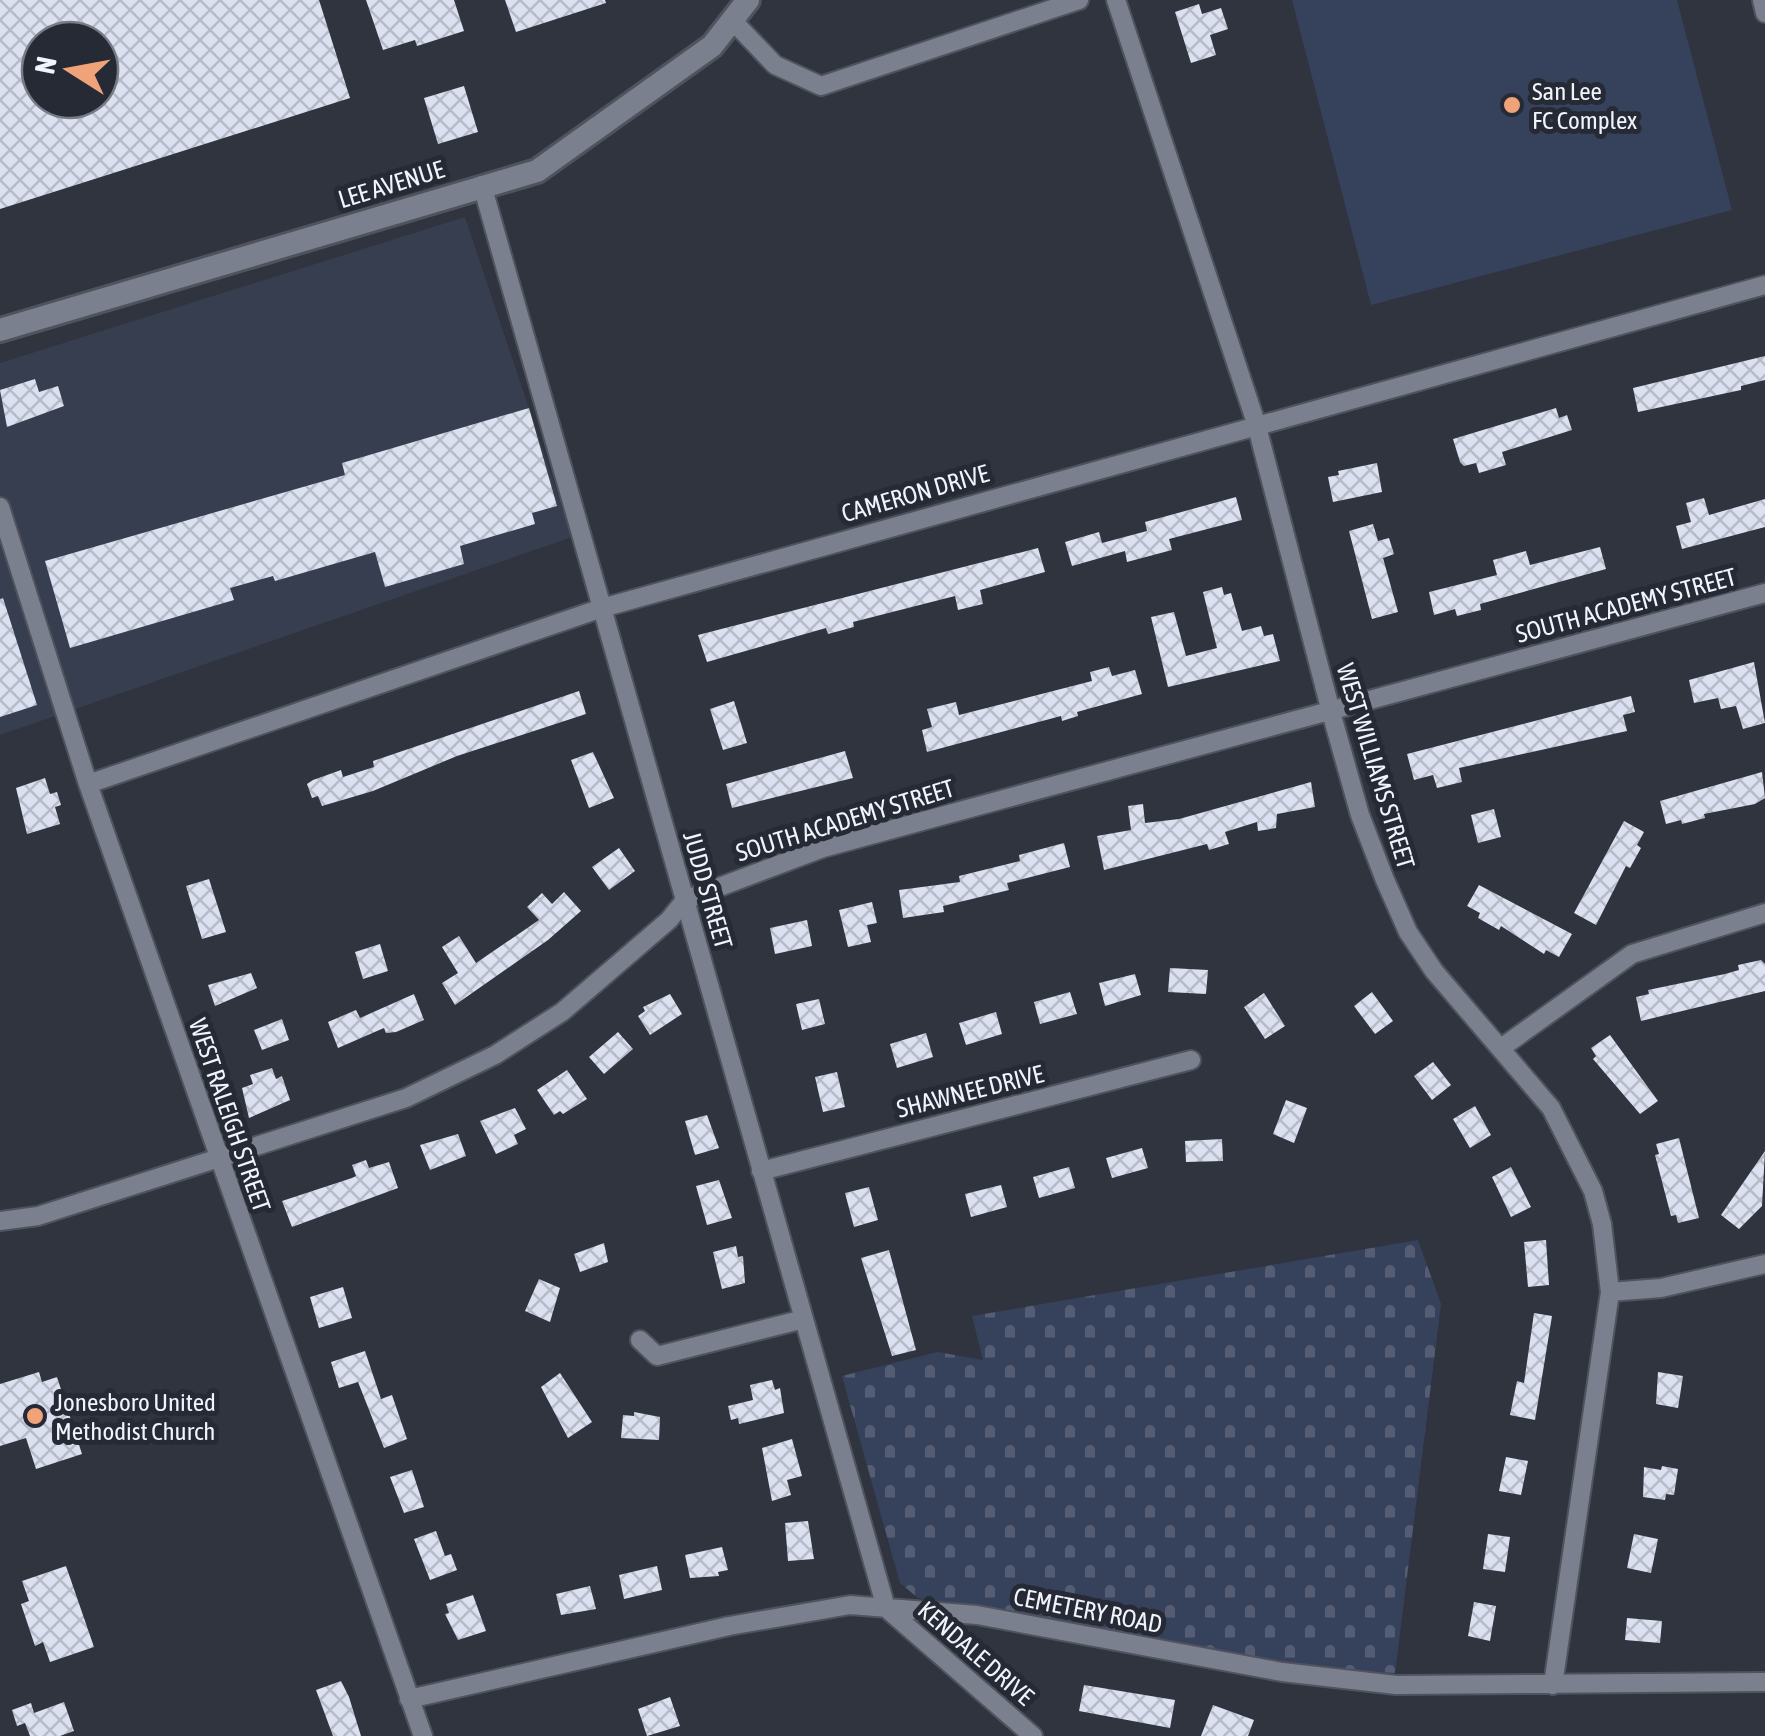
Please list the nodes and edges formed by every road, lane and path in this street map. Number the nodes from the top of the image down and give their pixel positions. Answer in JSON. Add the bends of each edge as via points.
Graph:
{"nodes":[{"id":1,"x":748,"y":0,"type":"edge"},
{"id":2,"x":1079,"y":0,"type":"edge"},
{"id":3,"x":1116,"y":0,"type":"edge"},
{"id":4,"x":1762,"y":0,"type":"edge"},
{"id":5,"x":1765,"y":13,"type":"edge"},
{"id":6,"x":733,"y":20,"type":"junction"},
{"id":7,"x":482,"y":185,"type":"junction"},
{"id":8,"x":1765,"y":285,"type":"edge"},
{"id":9,"x":0,"y":330,"type":"edge"},
{"id":10,"x":1256,"y":423,"type":"junction"},
{"id":11,"x":0,"y":507,"type":"edge"},
{"id":12,"x":1765,"y":594,"type":"edge"},
{"id":13,"x":602,"y":608,"type":"junction"},
{"id":14,"x":1331,"y":712,"type":"junction"},
{"id":15,"x":88,"y":784,"type":"junction"},
{"id":16,"x":684,"y":900,"type":"junction"},
{"id":17,"x":1765,"y":913,"type":"edge"},
{"id":18,"x":1500,"y":1048,"type":"junction"},
{"id":19,"x":1191,"y":1060,"type":"dead end"},
{"id":20,"x":218,"y":1160,"type":"junction"},
{"id":21,"x":762,"y":1171,"type":"junction"},
{"id":22,"x":0,"y":1221,"type":"edge"},
{"id":23,"x":1765,"y":1264,"type":"edge"},
{"id":24,"x":1610,"y":1292,"type":"junction"},
{"id":25,"x":804,"y":1319,"type":"junction"},
{"id":26,"x":640,"y":1340,"type":"dead end"},
{"id":27,"x":886,"y":1608,"type":"junction"},
{"id":28,"x":1765,"y":1682,"type":"edge"},
{"id":29,"x":1553,"y":1685,"type":"junction"},
{"id":30,"x":410,"y":1699,"type":"junction"},
{"id":31,"x":423,"y":1736,"type":"edge"},
{"id":32,"x":1032,"y":1736,"type":"edge"}],
"edges":[{"from":1,"to":6,"type":"street","name":"LEE AVENUE"},
{"from":2,"to":6,"type":"street","via":[[820,86],[775,65]]},
{"from":3,"to":10,"type":"street","name":"WEST WILLIAMS STREET"},
{"from":4,"to":5,"type":"street"},
{"from":6,"to":7,"type":"street","name":"LEE AVENUE","via":[[666,83],[551,162]]},
{"from":7,"to":9,"type":"street","name":"LEE AVENUE"},
{"from":7,"to":13,"type":"street","name":"JUDD STREET"},
{"from":8,"to":10,"type":"street","name":"CAMERON DRIVE"},
{"from":10,"to":13,"type":"street","name":"CAMERON DRIVE"},
{"from":10,"to":14,"type":"street","name":"WEST WILLIAMS STREET"},
{"from":11,"to":15,"type":"street","name":"WEST RALEIGH STREET"},
{"from":12,"to":14,"type":"street","name":"SOUTH ACADEMY STREET"},
{"from":13,"to":15,"type":"street","name":"CAMERON DRIVE"},
{"from":13,"to":16,"type":"street","name":"JUDD STREET"},
{"from":14,"to":16,"type":"street","name":"SOUTH ACADEMY STREET","via":[[823,848]]},
{"from":14,"to":18,"type":"street","name":"WEST WILLIAMS STREET","via":[[1360,815],[1408,932]]},
{"from":15,"to":20,"type":"street","name":"WEST RALEIGH STREET"},
{"from":16,"to":20,"type":"street","name":"SOUTH ACADEMY STREET","via":[[562,1012],[495,1054],[406,1098]]},
{"from":16,"to":21,"type":"street","name":"JUDD STREET"},
{"from":17,"to":18,"type":"street","via":[[1632,954]]},
{"from":18,"to":24,"type":"street","name":"WEST WILLIAMS STREET","via":[[1551,1108],[1593,1191]]},
{"from":19,"to":21,"type":"street","name":"SHAWNEE DRIVE"},
{"from":20,"to":22,"type":"street","name":"SOUTH ACADEMY STREET","via":[[38,1216]]},
{"from":20,"to":30,"type":"street","name":"WEST RALEIGH STREET"},
{"from":21,"to":25,"type":"street","name":"JUDD STREET"},
{"from":23,"to":24,"type":"street","via":[[1662,1288]]},
{"from":24,"to":29,"type":"street","name":"WEST WILLIAMS STREET"},
{"from":25,"to":26,"type":"street","via":[[658,1356]]},
{"from":25,"to":27,"type":"street","name":"JUDD STREET"},
{"from":27,"to":29,"type":"street","name":"CEMETERY ROAD","via":[[977,1615],[1356,1681]]},
{"from":27,"to":30,"type":"street","name":"CEMETERY ROAD","via":[[794,1612]]},
{"from":27,"to":32,"type":"street","name":"KENDALE DRIVE"},
{"from":28,"to":29,"type":"street","name":"CEMETERY ROAD"},
{"from":30,"to":31,"type":"street","name":"WEST RALEIGH STREET"}]}
